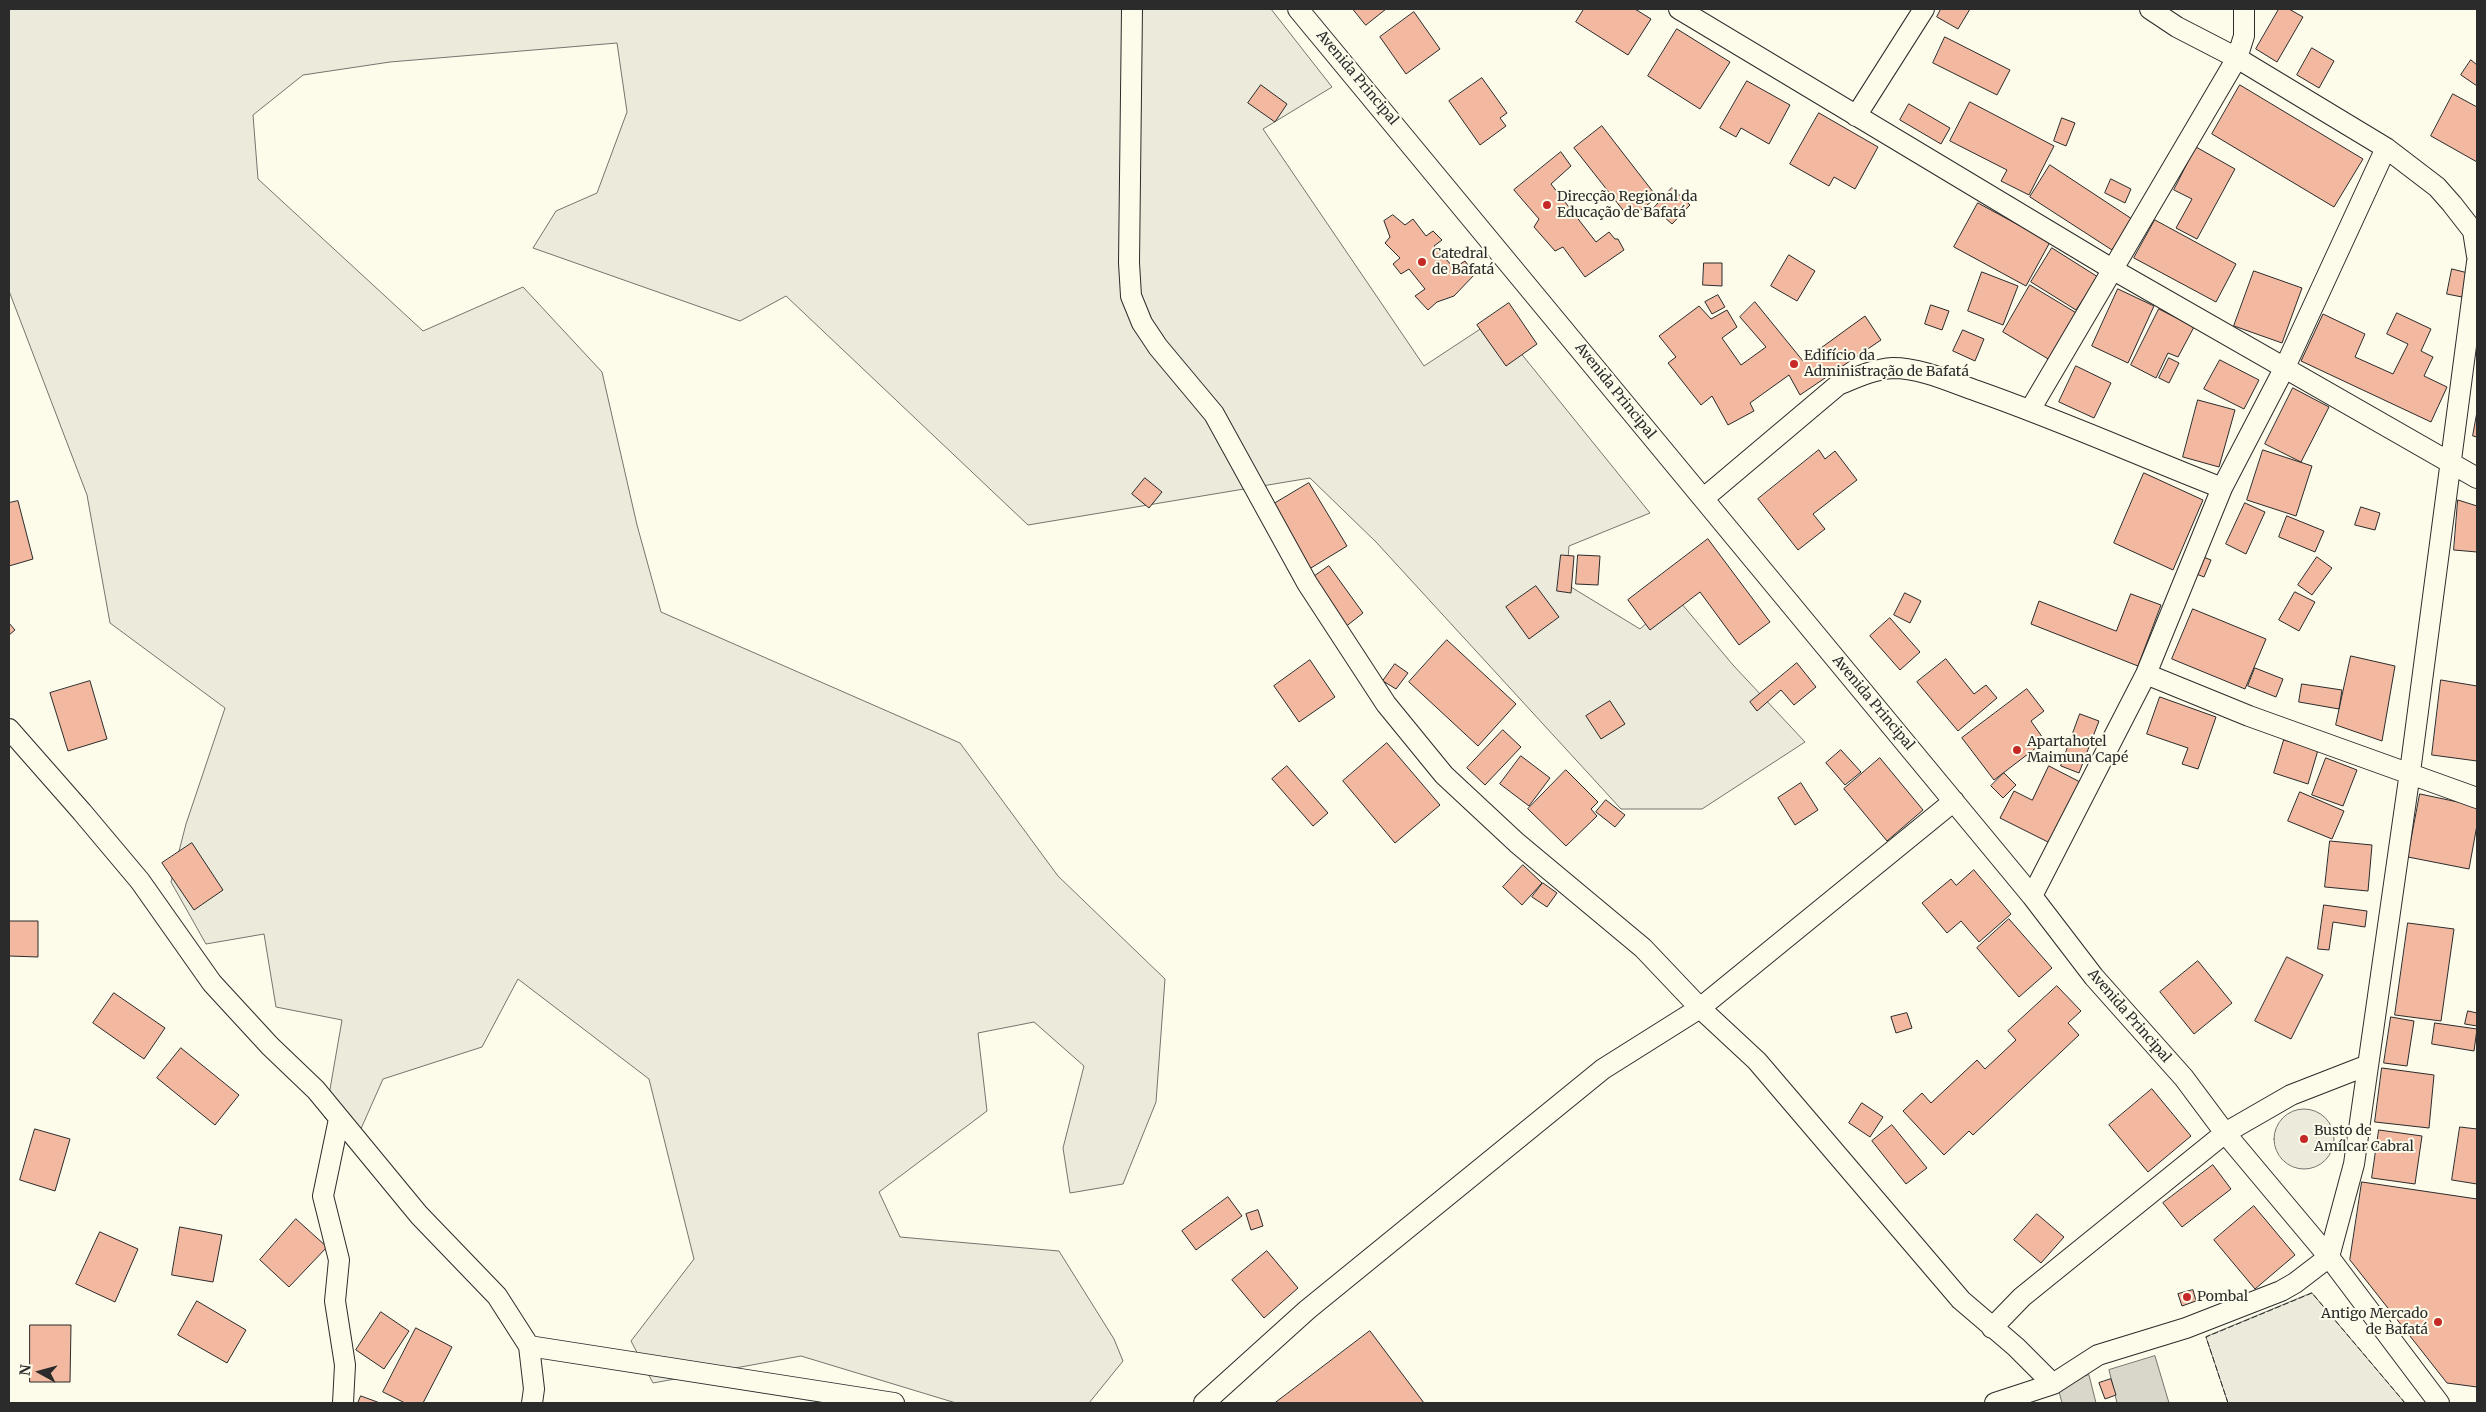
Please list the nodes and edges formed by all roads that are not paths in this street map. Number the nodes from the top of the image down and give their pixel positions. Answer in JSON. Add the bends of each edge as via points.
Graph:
{"nodes":[{"id":1,"x":1132,"y":9,"type":"edge"},
{"id":2,"x":1298,"y":9,"type":"edge"},
{"id":3,"x":1679,"y":9,"type":"edge"},
{"id":4,"x":1924,"y":9,"type":"edge"},
{"id":5,"x":2150,"y":9,"type":"edge"},
{"id":6,"x":2244,"y":9,"type":"edge"},
{"id":7,"x":2237,"y":58,"type":"junction"},
{"id":8,"x":1856,"y":116,"type":"junction"},
{"id":9,"x":2386,"y":148,"type":"junction"},
{"id":10,"x":2475,"y":229,"type":"edge"},
{"id":11,"x":2477,"y":256,"type":"edge"},
{"id":12,"x":2477,"y":262,"type":"edge"},
{"id":13,"x":2112,"y":269,"type":"junction"},
{"id":14,"x":2285,"y":366,"type":"junction"},
{"id":15,"x":2030,"y":410,"type":"junction"},
{"id":16,"x":2451,"y":464,"type":"junction"},
{"id":17,"x":2477,"y":478,"type":"edge"},
{"id":18,"x":2222,"y":488,"type":"junction"},
{"id":19,"x":1704,"y":498,"type":"junction"},
{"id":20,"x":2146,"y":674,"type":"junction"},
{"id":21,"x":9,"y":729,"type":"edge"},
{"id":22,"x":2410,"y":772,"type":"junction"},
{"id":23,"x":2477,"y":798,"type":"edge"},
{"id":24,"x":1954,"y":801,"type":"junction"},
{"id":25,"x":2032,"y":896,"type":"junction"},
{"id":26,"x":1700,"y":1008,"type":"junction"},
{"id":27,"x":2368,"y":1065,"type":"junction"},
{"id":28,"x":339,"y":1120,"type":"junction"},
{"id":29,"x":2225,"y":1133,"type":"junction"},
{"id":30,"x":2329,"y":1257,"type":"junction"},
{"id":31,"x":1992,"y":1328,"type":"junction"},
{"id":32,"x":529,"y":1346,"type":"junction"},
{"id":33,"x":2053,"y":1384,"type":"junction"},
{"id":34,"x":344,"y":1403,"type":"edge"},
{"id":35,"x":532,"y":1403,"type":"edge"},
{"id":36,"x":894,"y":1403,"type":"edge"},
{"id":37,"x":1204,"y":1403,"type":"edge"},
{"id":38,"x":1995,"y":1403,"type":"edge"},
{"id":39,"x":2439,"y":1403,"type":"edge"}],
"edges":[{"from":1,"to":26,"type":"street","via":[[1129,263],[1131,296],[1142,322],[1158,347],[1214,414],[1307,583],[1386,704],[1426,754],[1517,843],[1643,948]]},
{"from":2,"to":19,"type":"street","name":"Avenida Principal"},
{"from":3,"to":8,"type":"street"},
{"from":4,"to":8,"type":"street"},
{"from":5,"to":7,"type":"street"},
{"from":6,"to":7,"type":"street","via":[[2244,36]]},
{"from":7,"to":9,"type":"street"},
{"from":7,"to":13,"type":"street"},
{"from":8,"to":13,"type":"street"},
{"from":9,"to":10,"type":"street","via":[[2437,188]]},
{"from":9,"to":14,"type":"street"},
{"from":10,"to":11,"type":"street"},
{"from":12,"to":16,"type":"street"},
{"from":13,"to":14,"type":"street"},
{"from":13,"to":15,"type":"street"},
{"from":14,"to":16,"type":"street"},
{"from":14,"to":18,"type":"street"},
{"from":15,"to":18,"type":"street"},
{"from":15,"to":19,"type":"street","via":[[1931,375],[1893,368],[1864,374],[1838,385]]},
{"from":16,"to":17,"type":"street"},
{"from":16,"to":22,"type":"street"},
{"from":18,"to":20,"type":"street"},
{"from":19,"to":24,"type":"street","name":"Avenida Principal"},
{"from":20,"to":22,"type":"street","via":[[2249,716]]},
{"from":20,"to":25,"type":"street"},
{"from":21,"to":28,"type":"street","via":[[140,881],[212,983],[316,1090]]},
{"from":22,"to":23,"type":"street"},
{"from":22,"to":27,"type":"street"},
{"from":24,"to":25,"type":"street","name":"Avenida Principal"},
{"from":24,"to":26,"type":"street"},
{"from":25,"to":29,"type":"street","name":"Avenida Principal","via":[[2094,977],[2184,1078]]},
{"from":26,"to":31,"type":"street","via":[[1757,1061],[1961,1300]]},
{"from":26,"to":37,"type":"street","via":[[1603,1069],[1307,1310]]},
{"from":27,"to":29,"type":"street","via":[[2291,1095]]},
{"from":27,"to":30,"type":"street","via":[[2354,1164]]},
{"from":28,"to":32,"type":"street","via":[[419,1215],[497,1296]]},
{"from":28,"to":34,"type":"street","via":[[324,1196],[339,1260],[336,1301],[345,1365]]},
{"from":29,"to":30,"type":"street","name":"Avenida Principal"},
{"from":29,"to":31,"type":"street","via":[[2022,1297]]},
{"from":30,"to":33,"type":"street","via":[[2281,1291],[2186,1328],[2098,1355]]},
{"from":30,"to":39,"type":"street","name":"Avenida Principal"},
{"from":31,"to":33,"type":"street"},
{"from":32,"to":35,"type":"street","via":[[534,1389]]},
{"from":32,"to":36,"type":"street"},
{"from":33,"to":38,"type":"street"}]}
